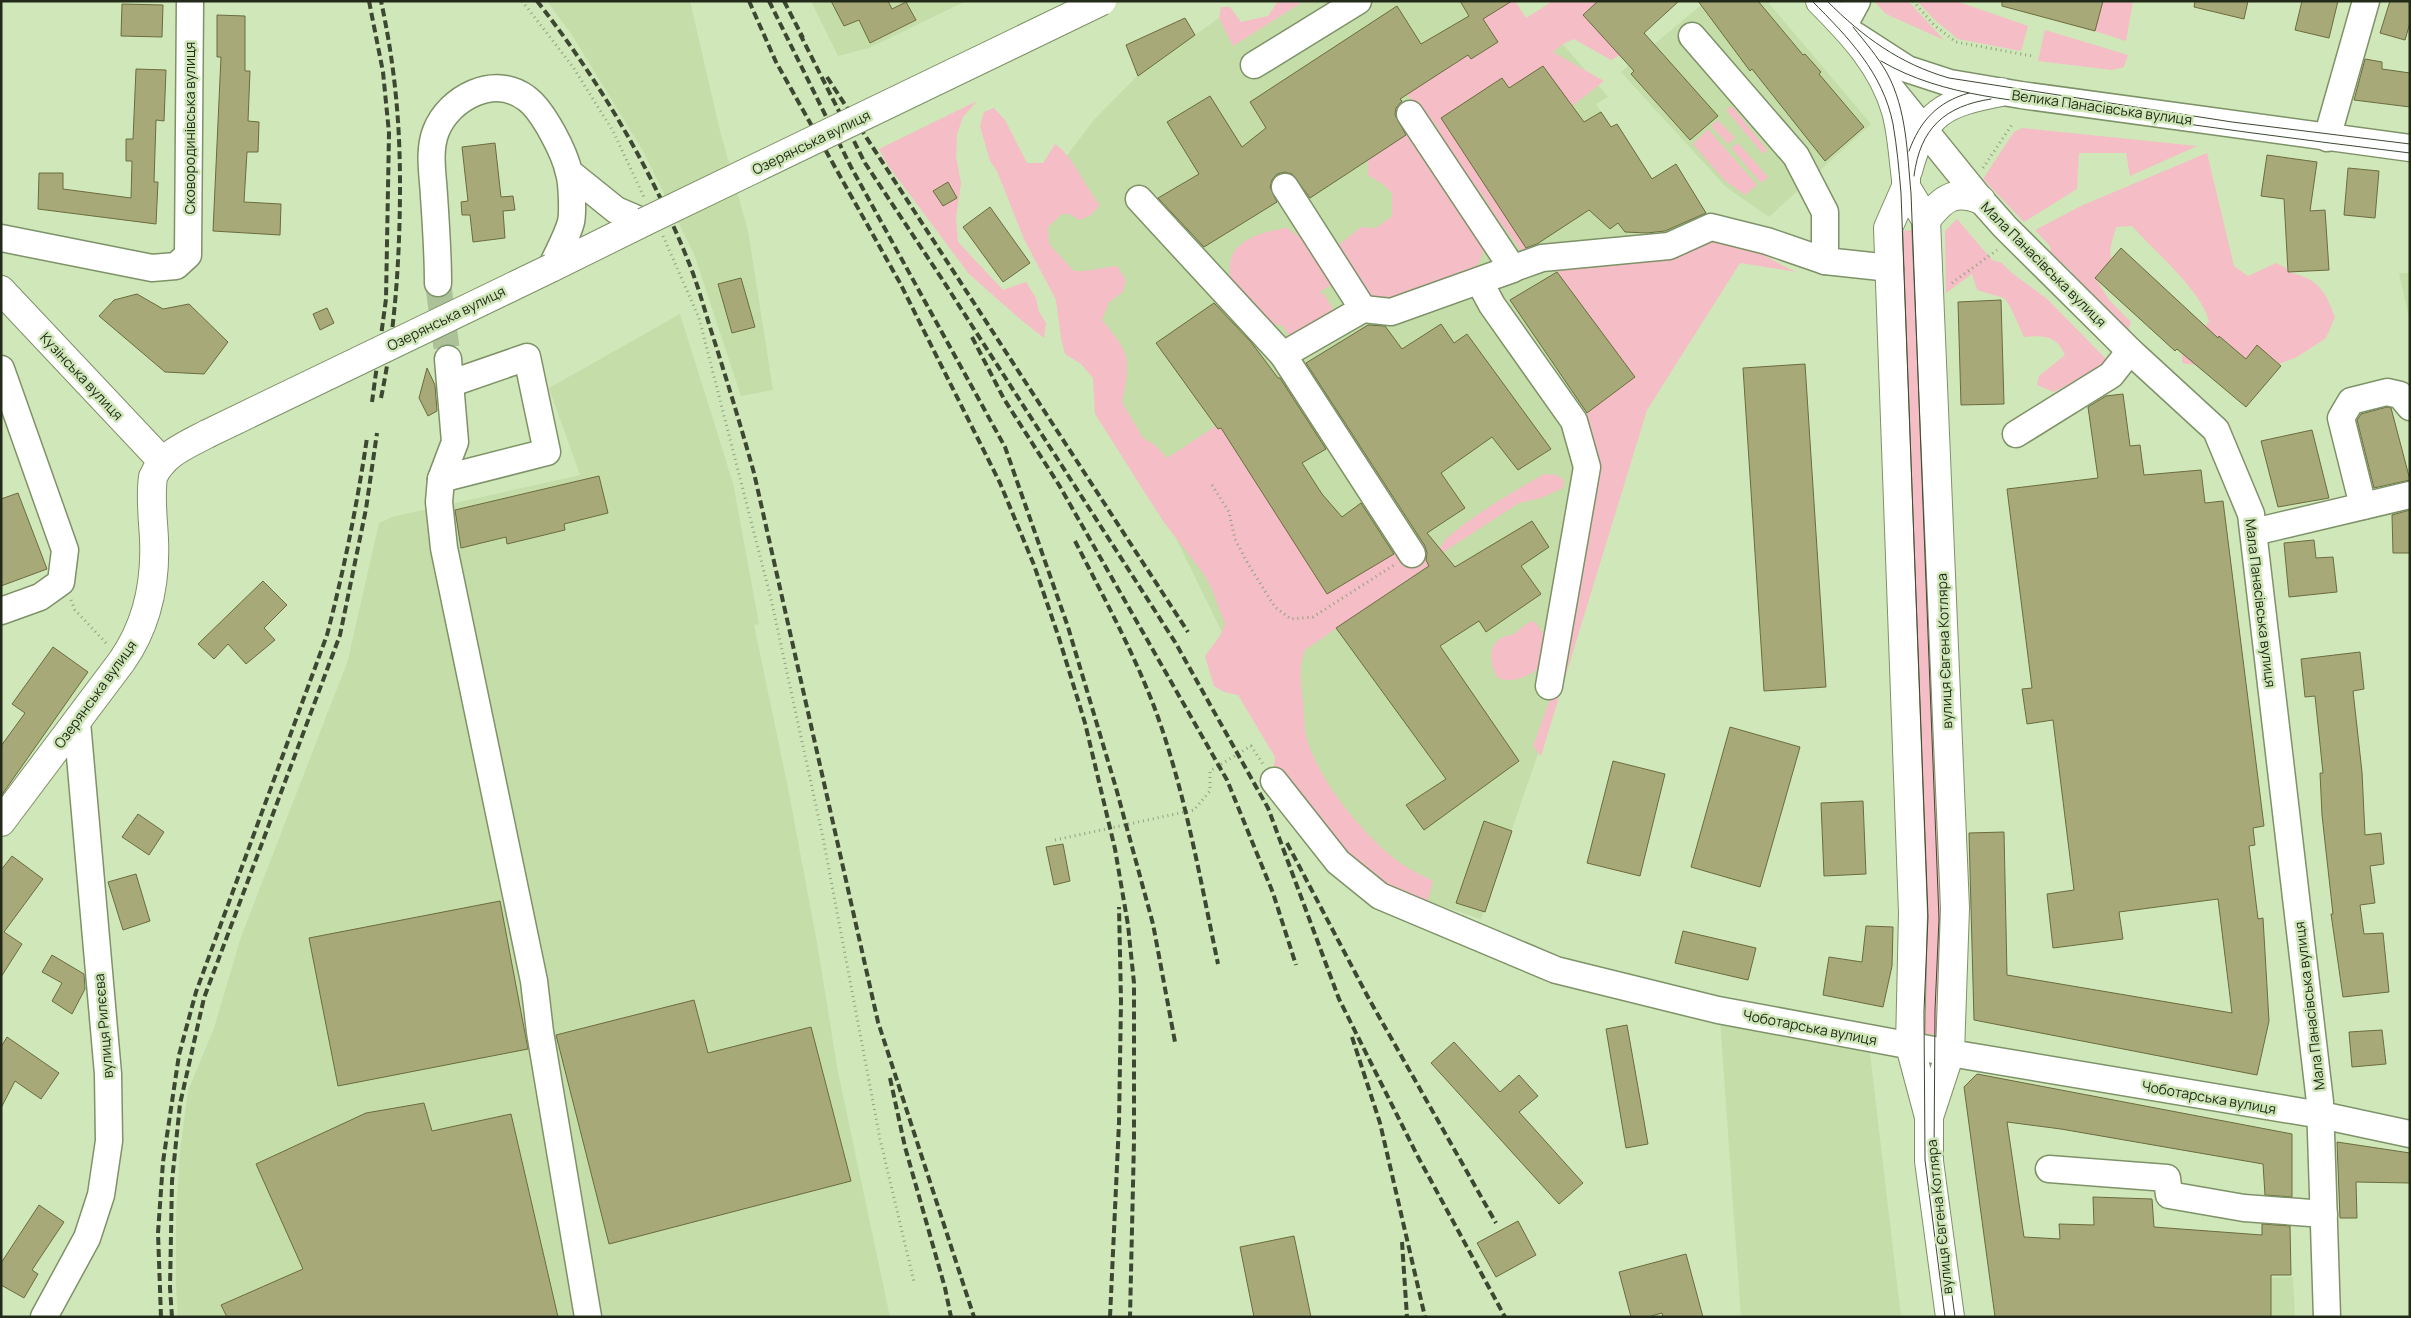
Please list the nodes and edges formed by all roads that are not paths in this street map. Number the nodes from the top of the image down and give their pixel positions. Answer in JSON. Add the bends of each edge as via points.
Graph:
{"nodes":[{"id":1,"x":190,"y":1,"type":"edge"},
{"id":2,"x":1102,"y":1,"type":"edge"},
{"id":3,"x":1358,"y":1,"type":"edge"},
{"id":4,"x":1820,"y":1,"type":"edge"},
{"id":5,"x":1857,"y":1,"type":"edge"},
{"id":6,"x":2366,"y":1,"type":"edge"},
{"id":7,"x":1848,"y":29,"type":"junction"},
{"id":8,"x":1692,"y":36,"type":"dead end"},
{"id":9,"x":1254,"y":65,"type":"dead end"},
{"id":10,"x":1883,"y":79,"type":"junction"},
{"id":11,"x":2001,"y":92,"type":"junction"},
{"id":12,"x":1410,"y":114,"type":"dead end"},
{"id":13,"x":1924,"y":130,"type":"junction"},
{"id":14,"x":2327,"y":138,"type":"junction"},
{"id":15,"x":2410,"y":148,"type":"edge"},
{"id":16,"x":570,"y":173,"type":"junction"},
{"id":17,"x":1906,"y":183,"type":"junction"},
{"id":18,"x":1285,"y":187,"type":"dead end"},
{"id":19,"x":1139,"y":199,"type":"dead end"},
{"id":20,"x":1981,"y":200,"type":"junction"},
{"id":21,"x":650,"y":217,"type":"junction"},
{"id":22,"x":1926,"y":220,"type":"junction"},
{"id":23,"x":1,"y":238,"type":"edge"},
{"id":24,"x":1825,"y":261,"type":"junction"},
{"id":25,"x":550,"y":268,"type":"junction"},
{"id":26,"x":1890,"y":268,"type":"junction"},
{"id":27,"x":1513,"y":269,"type":"junction"},
{"id":28,"x":1479,"y":281,"type":"junction"},
{"id":29,"x":438,"y":283,"type":"tunnel mouth"},
{"id":30,"x":1,"y":290,"type":"edge"},
{"id":31,"x":1363,"y":310,"type":"junction"},
{"id":32,"x":2130,"y":352,"type":"junction"},
{"id":33,"x":1283,"y":356,"type":"junction"},
{"id":34,"x":1,"y":369,"type":"edge"},
{"id":35,"x":7,"y":402,"type":"edge"},
{"id":36,"x":2410,"y":407,"type":"edge"},
{"id":37,"x":2016,"y":434,"type":"dead end"},
{"id":38,"x":163,"y":462,"type":"junction"},
{"id":39,"x":441,"y":479,"type":"junction"},
{"id":40,"x":2410,"y":495,"type":"edge"},
{"id":41,"x":2363,"y":506,"type":"junction"},
{"id":42,"x":2254,"y":532,"type":"junction"},
{"id":43,"x":1412,"y":554,"type":"road end"},
{"id":44,"x":1,"y":611,"type":"edge"},
{"id":45,"x":1549,"y":686,"type":"dead end"},
{"id":46,"x":77,"y":722,"type":"junction"},
{"id":47,"x":1274,"y":781,"type":"road end"},
{"id":48,"x":1,"y":822,"type":"edge"},
{"id":49,"x":1910,"y":1046,"type":"junction"},
{"id":50,"x":1950,"y":1053,"type":"junction"},
{"id":51,"x":2321,"y":1115,"type":"junction"},
{"id":52,"x":1929,"y":1117,"type":"junction"},
{"id":53,"x":2410,"y":1134,"type":"edge"},
{"id":54,"x":2049,"y":1170,"type":"dead end"},
{"id":55,"x":2324,"y":1214,"type":"junction"},
{"id":56,"x":44,"y":1317,"type":"edge"},
{"id":57,"x":588,"y":1317,"type":"edge"},
{"id":58,"x":1950,"y":1317,"type":"edge"},
{"id":59,"x":2327,"y":1317,"type":"edge"}],
"edges":[{"from":1,"to":23,"type":"street","name":"Сковородинівська вулиця","via":[[188,255],[176,266],[152,268]]},
{"from":2,"to":21,"type":"main road","name":"Озерянська вулиця","bridge":true},
{"from":3,"to":9,"type":"street"},
{"from":4,"to":7,"type":"main road","name":"Велика Панасівська вулиця"},
{"from":5,"to":7,"type":"street"},
{"from":6,"to":14,"type":"street"},
{"from":7,"to":10,"type":"main road","name":"вулиця Євгена Котляра"},
{"from":7,"to":11,"type":"street","name":"Велика Панасівська вулиця","via":[[1894,62],[1915,72],[1950,83]]},
{"from":8,"to":24,"type":"street","via":[[1796,156],[1826,212]]},
{"from":10,"to":13,"type":"street","name":"Мала Панасівська вулиця"},
{"from":10,"to":17,"type":"main road","name":"вулиця Євгена Котляра","via":[[1896,113]]},
{"from":11,"to":13,"type":"main road","via":[[1952,104],[1931,119]]},
{"from":11,"to":14,"type":"street","name":"Велика Панасівська вулиця"},
{"from":12,"to":27,"type":"street"},
{"from":13,"to":17,"type":"main road","via":[[1913,152]]},
{"from":13,"to":20,"type":"street","name":"Мала Панасівська вулиця"},
{"from":14,"to":15,"type":"street","name":"Велика Панасівська вулиця"},
{"from":16,"to":21,"type":"street","via":[[616,210]]},
{"from":16,"to":25,"type":"street","via":[[571,222]]},
{"from":16,"to":29,"type":"street","via":[[551,131],[526,97],[500,89],[486,89],[458,102],[436,131],[432,153]]},
{"from":17,"to":22,"type":"main road","name":"вулиця Євгена Котляра"},
{"from":17,"to":26,"type":"main road","name":"вулиця Євгена Котляра","via":[[1888,228]]},
{"from":18,"to":31,"type":"street"},
{"from":19,"to":33,"type":"street"},
{"from":20,"to":22,"type":"main road","via":[[1963,195],[1948,198]]},
{"from":20,"to":32,"type":"street","name":"Мала Панасівська вулиця"},
{"from":21,"to":25,"type":"main road","name":"Озерянська вулиця"},
{"from":22,"to":50,"type":"main road","name":"вулиця Євгена Котляра","via":[[1955,908]]},
{"from":24,"to":26,"type":"street"},
{"from":24,"to":27,"type":"street","via":[[1767,241],[1711,227],[1669,246],[1542,258]]},
{"from":25,"to":38,"type":"main road","name":"Озерянська вулиця","bridge":true,"via":[[207,434]]},
{"from":26,"to":49,"type":"main road","name":"вулиця Євгена Котляра","via":[[1913,913]]},
{"from":27,"to":28,"type":"street"},
{"from":28,"to":31,"type":"street","via":[[1391,312]]},
{"from":28,"to":45,"type":"street","via":[[1492,305],[1574,421],[1587,467]]},
{"from":30,"to":38,"type":"main road","name":"Кузінська вулиця"},
{"from":31,"to":33,"type":"street"},
{"from":32,"to":37,"type":"street","via":[[2111,375]]},
{"from":32,"to":42,"type":"street","name":"Мала Панасівська вулиця","via":[[2216,430],[2251,514]]},
{"from":33,"to":43,"type":"street"},
{"from":34,"to":35,"type":"street"},
{"from":35,"to":44,"type":"street","via":[[65,550],[61,582],[40,597]]},
{"from":36,"to":41,"type":"street","via":[[2400,395],[2387,392],[2351,400],[2346,407],[2342,418]]},
{"from":38,"to":46,"type":"main road","name":"Озерянська вулиця","via":[[157,469],[152,487],[154,570],[144,621],[130,650]]},
{"from":39,"to":39,"type":"street","via":[[455,442],[450,371],[528,357],[547,452]]},
{"from":39,"to":57,"type":"street","via":[[439,502],[444,548],[534,981]]},
{"from":40,"to":41,"type":"street"},
{"from":41,"to":42,"type":"street"},
{"from":42,"to":51,"type":"street","name":"Мала Панасівська вулиця"},
{"from":46,"to":48,"type":"main road","name":"Озерянська вулиця"},
{"from":46,"to":56,"type":"street","name":"вулиця Рилєєва","via":[[108,1074],[109,1141],[101,1194],[87,1238]]},
{"from":47,"to":49,"type":"street","name":"Чоботарська вулиця","via":[[1338,862],[1380,896],[1547,967],[1718,1010]]},
{"from":49,"to":50,"type":"street","name":"Чоботарська вулиця"},
{"from":49,"to":52,"type":"main road","name":"вулиця Євгена Котляра"},
{"from":50,"to":51,"type":"street","name":"Чоботарська вулиця"},
{"from":50,"to":52,"type":"main road","name":"вулиця Євгена Котляра"},
{"from":51,"to":53,"type":"street","name":"Чоботарська вулиця"},
{"from":51,"to":55,"type":"street","name":"Мала Панасівська вулиця"},
{"from":52,"to":58,"type":"main road","name":"вулиця Євгена Котляра","via":[[1929,1161]]},
{"from":54,"to":55,"type":"street","via":[[2167,1178],[2169,1195],[2244,1208]]},
{"from":55,"to":59,"type":"street","name":"Мала Панасівська вулиця"}]}
